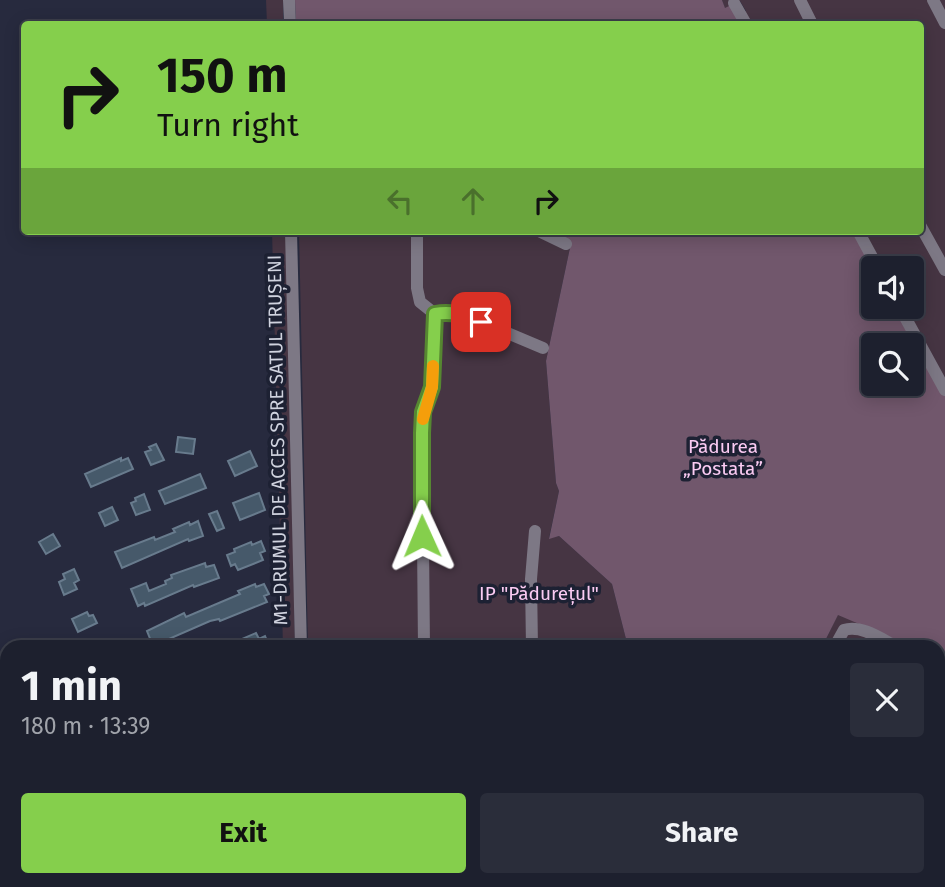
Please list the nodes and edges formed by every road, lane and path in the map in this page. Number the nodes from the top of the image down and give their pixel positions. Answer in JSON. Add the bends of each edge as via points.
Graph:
{"nodes":[{"id":1,"x":289,"y":0,"type":"edge"},
{"id":2,"x":800,"y":0,"type":"edge"},
{"id":3,"x":933,"y":0,"type":"edge"},
{"id":4,"x":734,"y":3,"type":"dead end"},
{"id":5,"x":290,"y":21,"type":"edge"},
{"id":6,"x":744,"y":21,"type":"edge"},
{"id":7,"x":810,"y":21,"type":"edge"},
{"id":8,"x":945,"y":23,"type":"edge"},
{"id":9,"x":924,"y":232,"type":"edge"},
{"id":10,"x":291,"y":235,"type":"edge"},
{"id":11,"x":417,"y":235,"type":"edge"},
{"id":12,"x":547,"y":235,"type":"edge"},
{"id":13,"x":860,"y":235,"type":"edge"},
{"id":14,"x":566,"y":244,"type":"dead end"},
{"id":15,"x":872,"y":256,"type":"edge"},
{"id":16,"x":945,"y":270,"type":"edge"},
{"id":17,"x":435,"y":314,"type":"junction"},
{"id":18,"x":906,"y":319,"type":"edge"},
{"id":19,"x":543,"y":348,"type":"dead end"},
{"id":20,"x":945,"y":390,"type":"edge"},
{"id":21,"x":536,"y":531,"type":"dead end"},
{"id":22,"x":301,"y":640,"type":"edge"},
{"id":23,"x":424,"y":640,"type":"edge"},
{"id":24,"x":533,"y":640,"type":"edge"},
{"id":25,"x":838,"y":640,"type":"edge"},
{"id":26,"x":883,"y":640,"type":"edge"}],
"edges":[{"from":1,"to":5,"type":"street"},
{"from":2,"to":7,"type":"street"},
{"from":3,"to":8,"type":"street"},
{"from":4,"to":6,"type":"street"},
{"from":9,"to":16,"type":"street"},
{"from":10,"to":22,"type":"street","name":"M1-DRUMUL DE ACCES SPRE SATUL TRUȘENI"},
{"from":11,"to":17,"type":"street","via":[[420,302]]},
{"from":12,"to":14,"type":"street"},
{"from":13,"to":15,"type":"street"},
{"from":17,"to":19,"type":"street","via":[[460,313]]},
{"from":17,"to":23,"type":"street","via":[[432,387],[422,433]]},
{"from":18,"to":20,"type":"street"},
{"from":21,"to":24,"type":"street","via":[[531,579]]},
{"from":25,"to":26,"type":"street","via":[[851,627]]}]}
